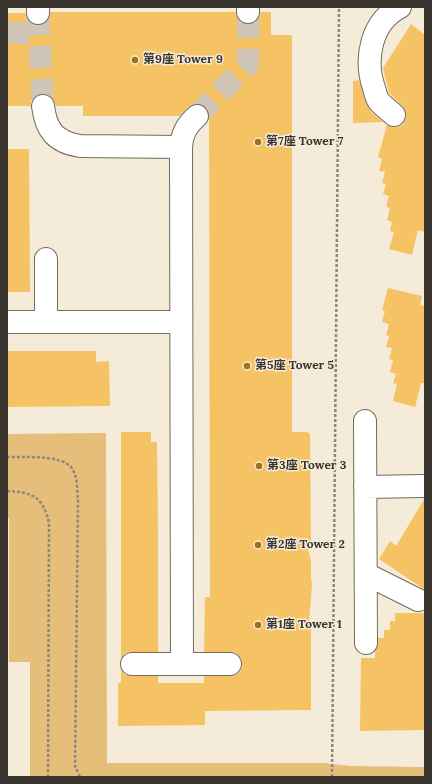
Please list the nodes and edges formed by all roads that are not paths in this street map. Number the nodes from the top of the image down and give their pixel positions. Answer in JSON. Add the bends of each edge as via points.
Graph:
{"nodes":[{"id":1,"x":400,"y":7,"type":"edge"},
{"id":2,"x":43,"y":106,"type":"tunnel mouth"},
{"id":3,"x":394,"y":114,"type":"dead end"},
{"id":4,"x":197,"y":116,"type":"tunnel mouth"},
{"id":5,"x":181,"y":147,"type":"junction"},
{"id":6,"x":46,"y":259,"type":"dead end"},
{"id":7,"x":7,"y":322,"type":"edge"},
{"id":8,"x":46,"y":322,"type":"junction"},
{"id":9,"x":181,"y":322,"type":"junction"},
{"id":10,"x":365,"y":421,"type":"dead end"},
{"id":11,"x":424,"y":486,"type":"dead end"},
{"id":12,"x":365,"y":487,"type":"junction"},
{"id":13,"x":366,"y":574,"type":"junction"},
{"id":14,"x":418,"y":600,"type":"dead end"},
{"id":15,"x":366,"y":643,"type":"dead end"},
{"id":16,"x":132,"y":664,"type":"dead end"},
{"id":17,"x":182,"y":664,"type":"junction"},
{"id":18,"x":230,"y":664,"type":"dead end"}],
"edges":[{"from":1,"to":3,"type":"lane","via":[[391,11],[379,27],[370,46],[369,64],[378,100]]},
{"from":2,"to":5,"type":"lane","via":[[48,128],[62,141],[70,144]]},
{"from":4,"to":5,"type":"lane","via":[[184,130]]},
{"from":5,"to":9,"type":"lane"},
{"from":6,"to":8,"type":"lane"},
{"from":7,"to":8,"type":"lane"},
{"from":8,"to":9,"type":"lane"},
{"from":9,"to":17,"type":"lane"},
{"from":10,"to":12,"type":"lane"},
{"from":11,"to":12,"type":"lane"},
{"from":12,"to":13,"type":"lane"},
{"from":13,"to":14,"type":"lane"},
{"from":13,"to":15,"type":"lane"},
{"from":16,"to":17,"type":"lane"},
{"from":17,"to":18,"type":"lane"}]}
